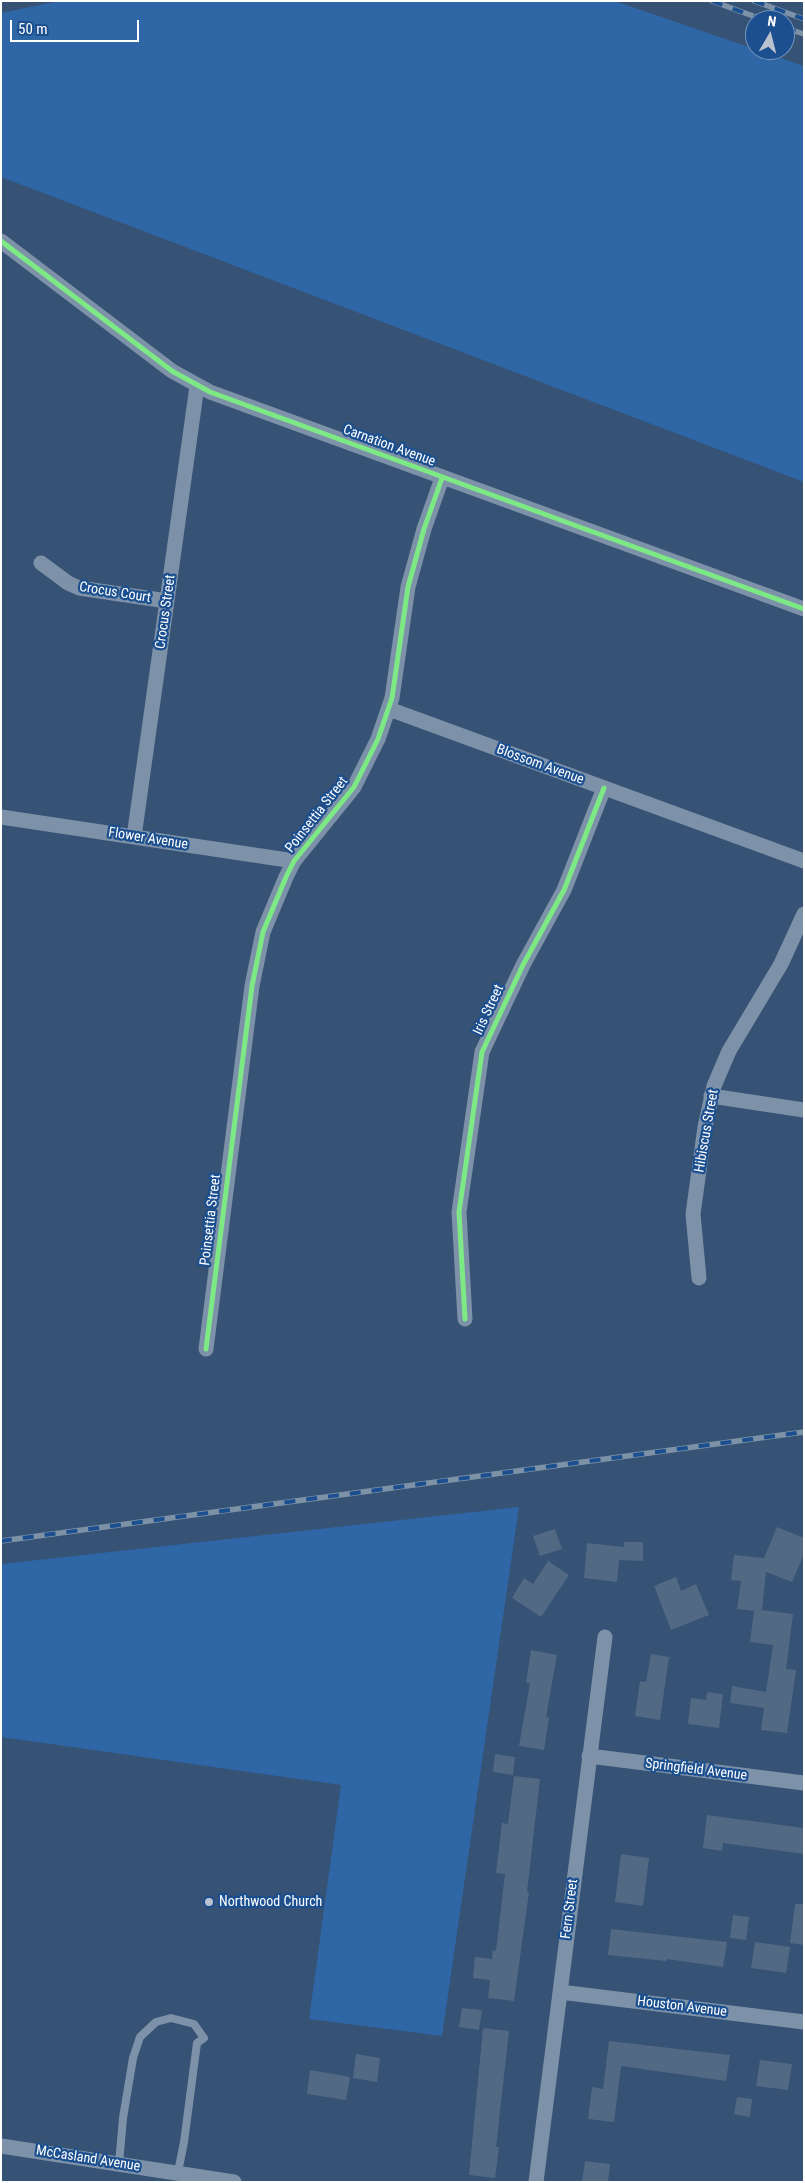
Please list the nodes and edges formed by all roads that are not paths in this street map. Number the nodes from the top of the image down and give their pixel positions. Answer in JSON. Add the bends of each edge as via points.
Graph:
{"nodes":[{"id":1,"x":1,"y":241,"type":"edge"},
{"id":2,"x":197,"y":386,"type":"junction"},
{"id":3,"x":442,"y":478,"type":"junction"},
{"id":4,"x":41,"y":563,"type":"dead end"},
{"id":5,"x":167,"y":601,"type":"junction"},
{"id":6,"x":804,"y":609,"type":"edge"},
{"id":7,"x":389,"y":709,"type":"junction"},
{"id":8,"x":604,"y":788,"type":"junction"},
{"id":9,"x":1,"y":817,"type":"edge"},
{"id":10,"x":134,"y":837,"type":"junction"},
{"id":11,"x":294,"y":861,"type":"junction"},
{"id":12,"x":804,"y":861,"type":"edge"},
{"id":13,"x":804,"y":914,"type":"edge"},
{"id":14,"x":712,"y":1096,"type":"junction"},
{"id":15,"x":804,"y":1110,"type":"edge"},
{"id":16,"x":699,"y":1278,"type":"dead end"},
{"id":17,"x":465,"y":1319,"type":"dead end"},
{"id":18,"x":206,"y":1349,"type":"dead end"},
{"id":19,"x":605,"y":1637,"type":"dead end"},
{"id":20,"x":588,"y":1756,"type":"junction"},
{"id":21,"x":804,"y":1783,"type":"edge"},
{"id":22,"x":560,"y":1992,"type":"junction"},
{"id":23,"x":804,"y":2022,"type":"edge"},
{"id":24,"x":1,"y":2146,"type":"edge"},
{"id":25,"x":119,"y":2164,"type":"junction"},
{"id":26,"x":178,"y":2172,"type":"junction"},
{"id":27,"x":210,"y":2180,"type":"edge"},
{"id":28,"x":234,"y":2182,"type":"edge"},
{"id":29,"x":536,"y":2182,"type":"edge"}],
"edges":[{"from":1,"to":2,"type":"street","name":"Carnation Avenue","via":[[172,371]]},
{"from":2,"to":3,"type":"street","name":"Carnation Avenue"},
{"from":2,"to":5,"type":"street","name":"Crocus Street"},
{"from":3,"to":6,"type":"street","name":"Carnation Avenue"},
{"from":3,"to":7,"type":"street","name":"Poinsettia Street","via":[[408,587]]},
{"from":4,"to":5,"type":"street","name":"Crocus Court","via":[[79,588]]},
{"from":5,"to":10,"type":"street","name":"Crocus Street"},
{"from":7,"to":8,"type":"street","name":"Blossom Avenue"},
{"from":7,"to":11,"type":"street","name":"Poinsettia Street","via":[[370,758],[354,786]]},
{"from":8,"to":12,"type":"street","name":"Blossom Avenue"},
{"from":8,"to":17,"type":"street","name":"Iris Street","via":[[564,890],[523,965],[482,1052],[458,1212]]},
{"from":9,"to":10,"type":"street","name":"Flower Avenue"},
{"from":10,"to":11,"type":"street","name":"Flower Avenue"},
{"from":11,"to":18,"type":"street","name":"Poinsettia Street","via":[[269,915],[256,964]]},
{"from":13,"to":14,"type":"street","name":"Hibiscus Street","via":[[778,971],[729,1051]]},
{"from":14,"to":15,"type":"street"},
{"from":14,"to":16,"type":"street","name":"Hibiscus Street","via":[[693,1214]]},
{"from":19,"to":20,"type":"street","name":"Fern Street"},
{"from":20,"to":21,"type":"street","name":"Springfield Avenue"},
{"from":20,"to":22,"type":"street","name":"Fern Street"},
{"from":22,"to":23,"type":"street","name":"Houston Avenue"},
{"from":22,"to":29,"type":"street","name":"Fern Street"},
{"from":24,"to":25,"type":"street","name":"McCasland Avenue"},
{"from":25,"to":26,"type":"street","name":"McCasland Avenue"},
{"from":25,"to":26,"type":"lane","via":[[123,2118],[140,2037],[156,2022],[171,2018],[194,2024],[204,2038],[197,2043]]},
{"from":26,"to":27,"type":"street","name":"McCasland Avenue"},
{"from":27,"to":28,"type":"street","name":"McCasland Avenue"}]}
